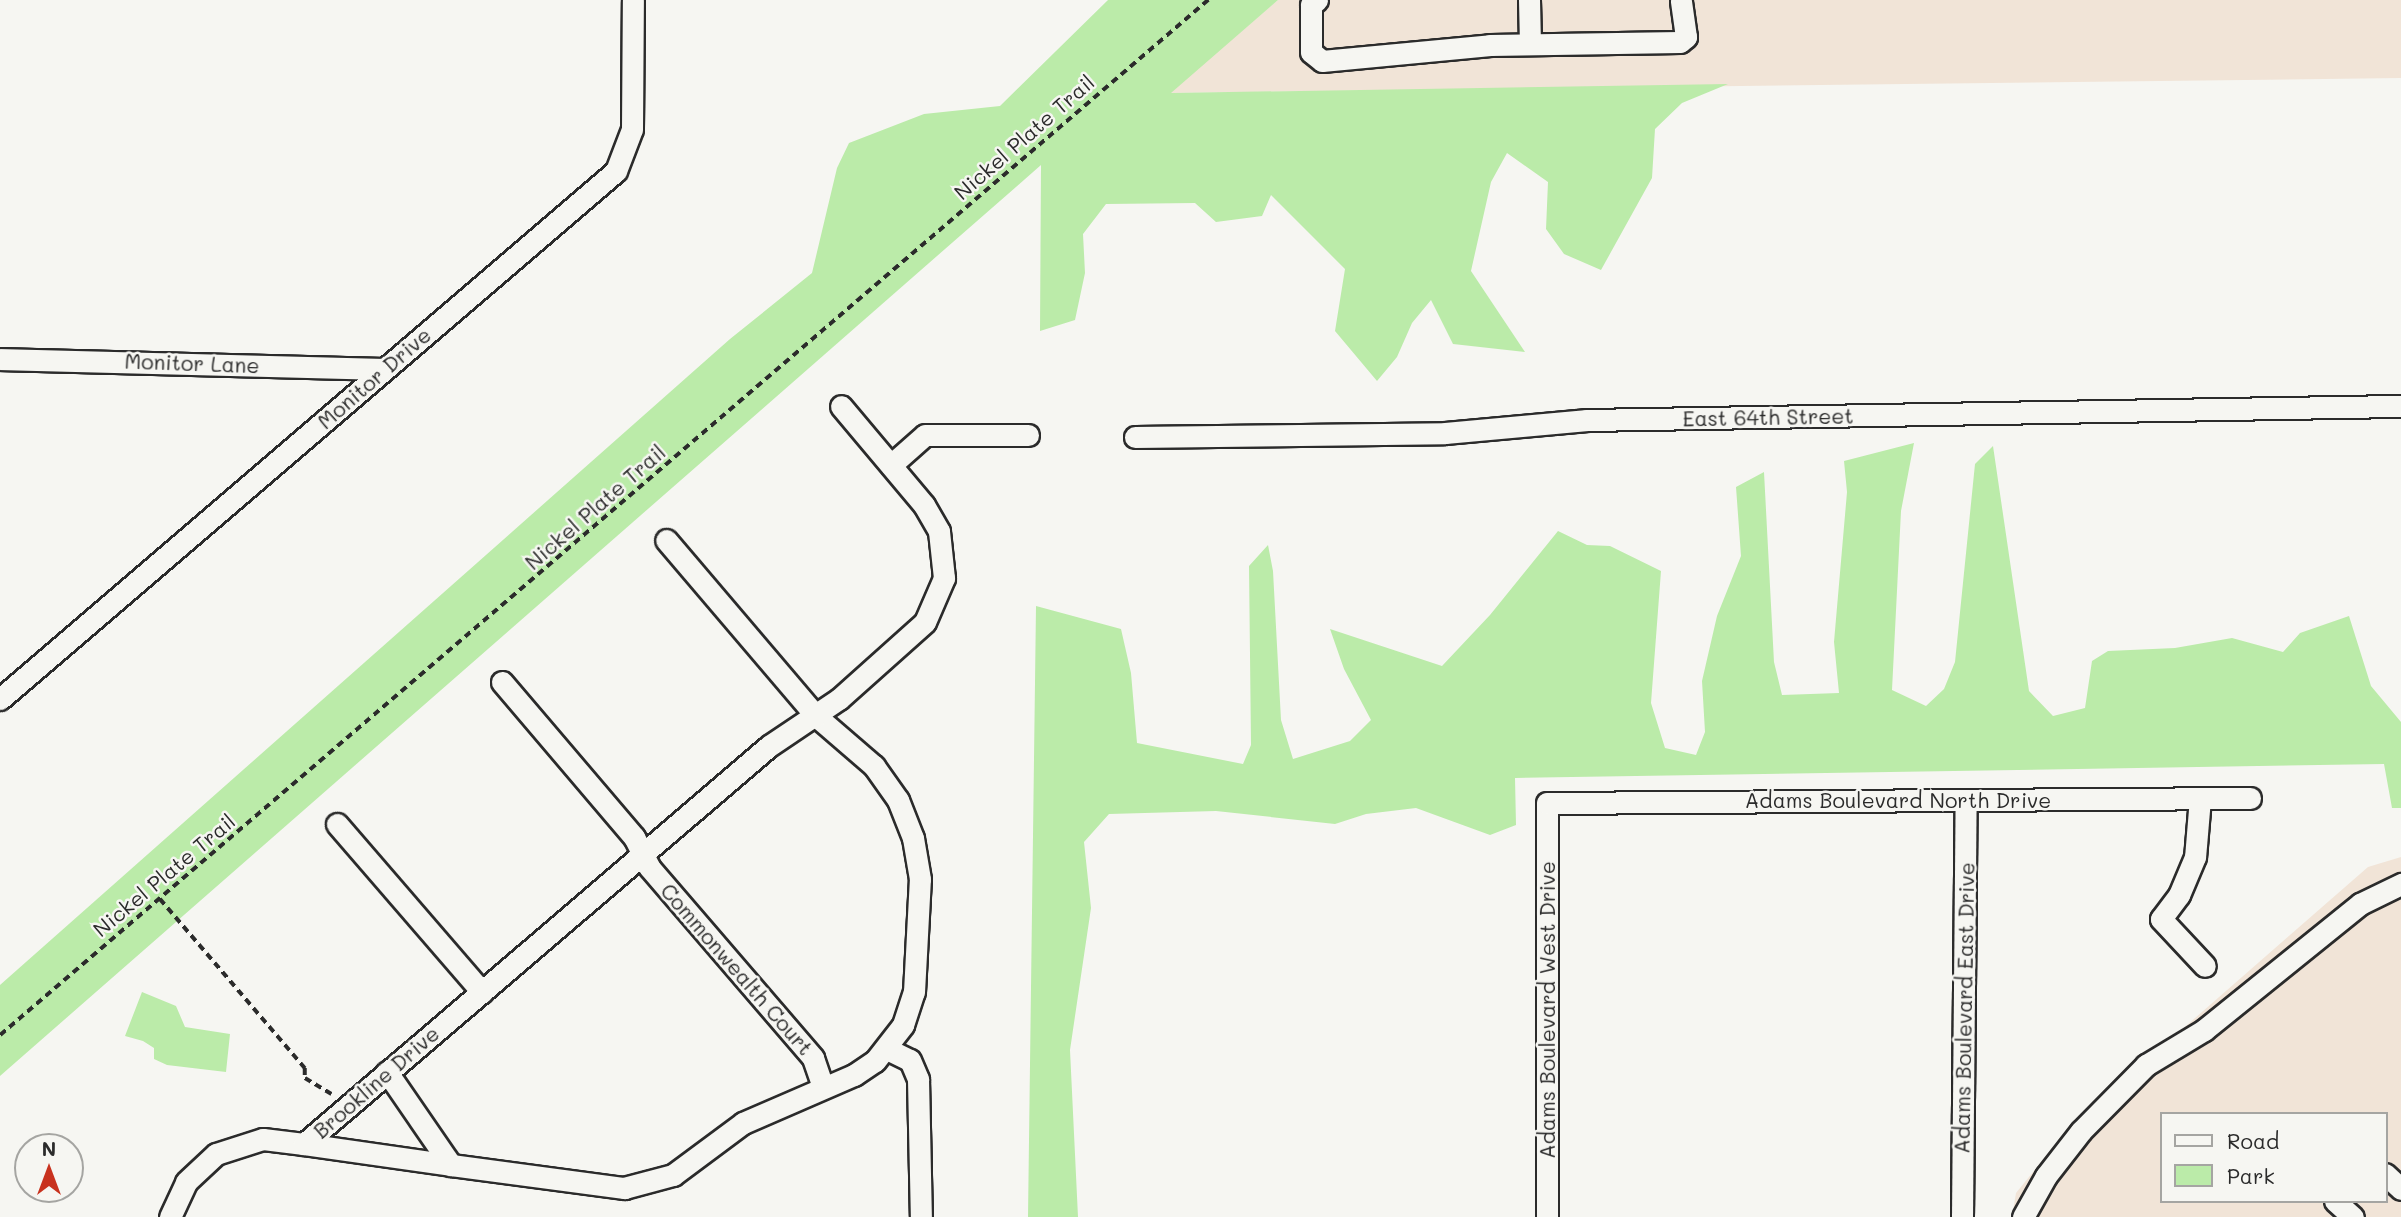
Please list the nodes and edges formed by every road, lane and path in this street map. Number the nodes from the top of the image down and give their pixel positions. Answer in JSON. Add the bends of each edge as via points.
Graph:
{"nodes":[{"id":1,"x":633,"y":0,"type":"edge"},
{"id":2,"x":1208,"y":0,"type":"edge"},
{"id":3,"x":1317,"y":0,"type":"edge"},
{"id":4,"x":1529,"y":0,"type":"edge"},
{"id":5,"x":1681,"y":0,"type":"edge"},
{"id":6,"x":1530,"y":44,"type":"junction"},
{"id":7,"x":0,"y":359,"type":"edge"},
{"id":8,"x":384,"y":369,"type":"junction"},
{"id":9,"x":841,"y":406,"type":"dead end"},
{"id":10,"x":2401,"y":406,"type":"edge"},
{"id":11,"x":1028,"y":435,"type":"dead end"},
{"id":12,"x":1135,"y":437,"type":"dead end"},
{"id":13,"x":891,"y":465,"type":"junction"},
{"id":14,"x":666,"y":540,"type":"dead end"},
{"id":15,"x":502,"y":682,"type":"dead end"},
{"id":16,"x":0,"y":699,"type":"edge"},
{"id":17,"x":816,"y":716,"type":"junction"},
{"id":18,"x":2200,"y":798,"type":"junction"},
{"id":19,"x":2250,"y":798,"type":"dead end"},
{"id":20,"x":1966,"y":800,"type":"junction"},
{"id":21,"x":1547,"y":803,"type":"joint"},
{"id":22,"x":337,"y":824,"type":"dead end"},
{"id":23,"x":643,"y":854,"type":"junction"},
{"id":24,"x":2401,"y":884,"type":"edge"},
{"id":25,"x":160,"y":899,"type":"junction"},
{"id":26,"x":2205,"y":966,"type":"dead end"},
{"id":27,"x":482,"y":992,"type":"junction"},
{"id":28,"x":0,"y":1035,"type":"edge"},
{"id":29,"x":887,"y":1049,"type":"junction"},
{"id":30,"x":387,"y":1072,"type":"junction"},
{"id":31,"x":823,"y":1087,"type":"junction"},
{"id":32,"x":349,"y":1105,"type":"junction"},
{"id":33,"x":304,"y":1144,"type":"junction"},
{"id":34,"x":451,"y":1164,"type":"junction"},
{"id":35,"x":2387,"y":1176,"type":"edge"},
{"id":36,"x":2401,"y":1188,"type":"edge"},
{"id":37,"x":2337,"y":1203,"type":"edge"},
{"id":38,"x":170,"y":1217,"type":"edge"},
{"id":39,"x":921,"y":1217,"type":"edge"},
{"id":40,"x":1547,"y":1217,"type":"edge"},
{"id":41,"x":1962,"y":1217,"type":"edge"},
{"id":42,"x":2023,"y":1217,"type":"edge"},
{"id":43,"x":2353,"y":1217,"type":"edge"}],
"edges":[{"from":1,"to":8,"type":"street","name":"Monitor Drive","via":[[632,129],[616,170]]},
{"from":2,"to":25,"type":"path","name":"Nickel Plate Trail"},
{"from":3,"to":6,"type":"street","via":[[1311,5],[1311,52],[1322,61]]},
{"from":4,"to":6,"type":"street"},
{"from":5,"to":6,"type":"street","via":[[1686,37],[1680,42]]},
{"from":7,"to":8,"type":"street","name":"Monitor Lane"},
{"from":8,"to":16,"type":"street","name":"Monitor Drive"},
{"from":9,"to":13,"type":"street","name":"Brookline Drive"},
{"from":10,"to":12,"type":"street","name":"East 64th Street","via":[[1587,420],[1445,433]]},
{"from":11,"to":13,"type":"street","via":[[925,435]]},
{"from":13,"to":17,"type":"street","name":"Brookline Drive","via":[[939,531],[945,559],[942,588],[918,630]]},
{"from":14,"to":17,"type":"street"},
{"from":15,"to":23,"type":"street","via":[[634,837]]},
{"from":17,"to":23,"type":"street","name":"Brookline Drive","via":[[769,746]]},
{"from":17,"to":29,"type":"street","via":[[874,766],[898,800],[913,838],[920,890],[914,992],[906,1019]]},
{"from":18,"to":19,"type":"street","name":"Adams Boulevard North Drive"},
{"from":18,"to":20,"type":"street","name":"Adams Boulevard North Drive"},
{"from":18,"to":26,"type":"street","via":[[2195,857],[2179,895],[2161,919]]},
{"from":20,"to":21,"type":"street","name":"Adams Boulevard North Drive"},
{"from":20,"to":41,"type":"street","name":"Adams Boulevard East Drive"},
{"from":21,"to":40,"type":"street","name":"Adams Boulevard West Drive"},
{"from":22,"to":27,"type":"street"},
{"from":23,"to":27,"type":"street","name":"Brookline Drive"},
{"from":23,"to":31,"type":"street","name":"Commonwealth Court","via":[[649,867],[813,1058]]},
{"from":24,"to":42,"type":"street","via":[[2360,904],[2204,1030],[2147,1065],[2081,1131],[2046,1176]]},
{"from":25,"to":28,"type":"path","name":"Nickel Plate Trail"},
{"from":25,"to":32,"type":"path","via":[[305,1068],[305,1078]]},
{"from":27,"to":30,"type":"street","name":"Brookline Drive"},
{"from":29,"to":31,"type":"street","via":[[854,1075]]},
{"from":29,"to":39,"type":"street","via":[[909,1060],[918,1079]]},
{"from":30,"to":32,"type":"street","name":"Brookline Drive"},
{"from":30,"to":34,"type":"street"},
{"from":31,"to":34,"type":"street","via":[[743,1123],[673,1175],[649,1184],[615,1188]]},
{"from":32,"to":33,"type":"street","name":"Brookline Drive"},
{"from":33,"to":34,"type":"street"},
{"from":33,"to":38,"type":"street","name":"Brookline Drive","via":[[264,1139],[216,1154],[186,1182]]},
{"from":35,"to":36,"type":"street"},
{"from":37,"to":43,"type":"street"}]}
